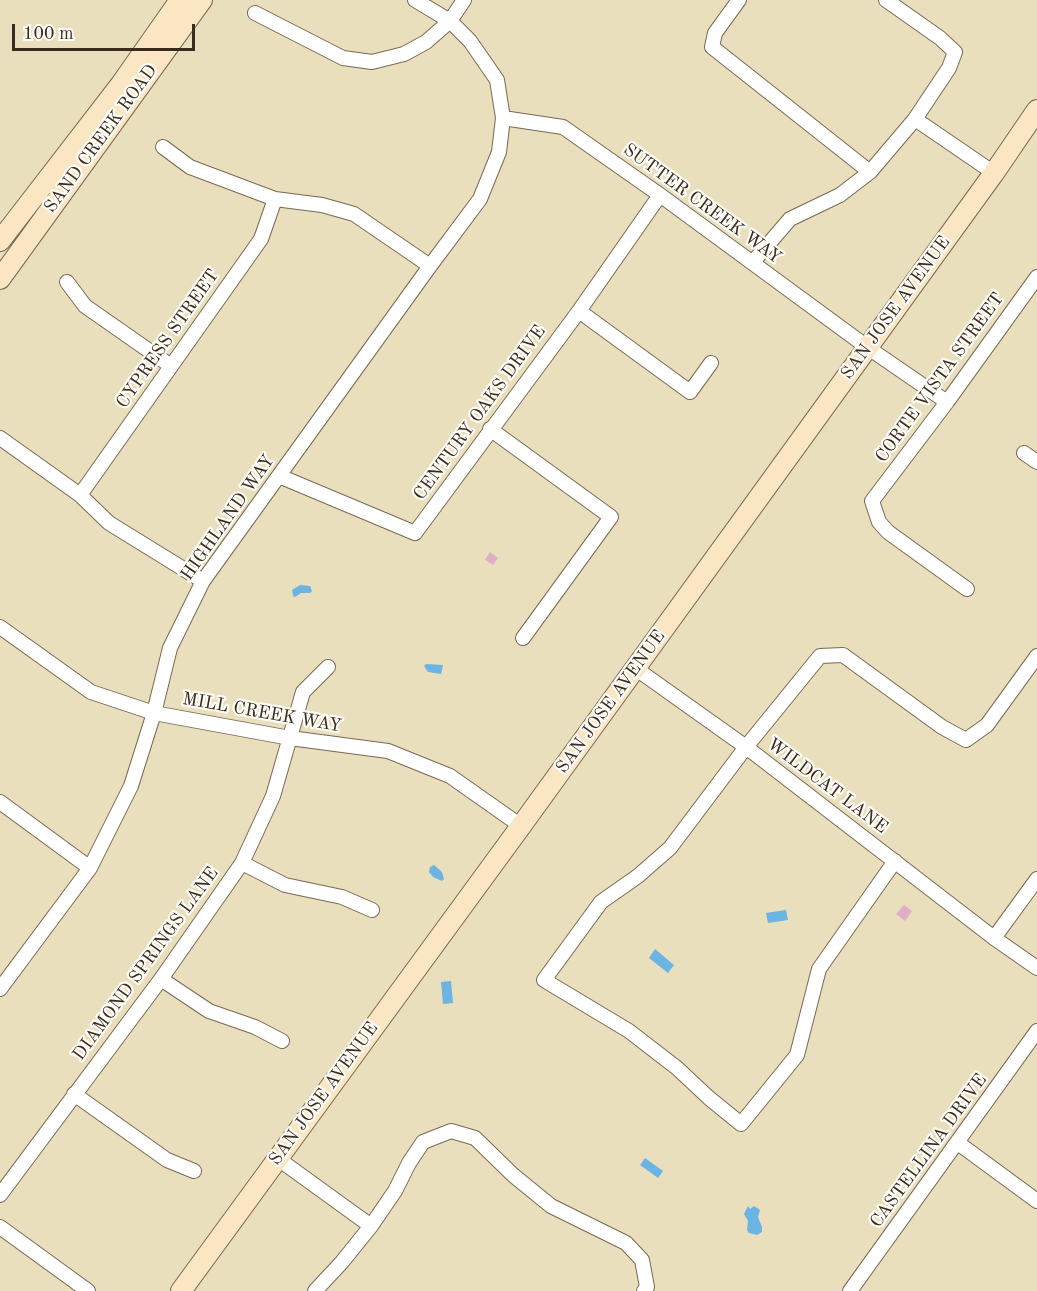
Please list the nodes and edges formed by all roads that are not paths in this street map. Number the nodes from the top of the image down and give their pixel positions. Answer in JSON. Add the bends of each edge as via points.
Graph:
{"nodes":[{"id":1,"x":180,"y":0,"type":"edge"},
{"id":2,"x":202,"y":0,"type":"edge"},
{"id":3,"x":416,"y":0,"type":"edge"},
{"id":4,"x":464,"y":0,"type":"edge"},
{"id":5,"x":738,"y":0,"type":"edge"},
{"id":6,"x":886,"y":0,"type":"edge"},
{"id":7,"x":255,"y":13,"type":"dead end"},
{"id":8,"x":450,"y":21,"type":"junction"},
{"id":9,"x":1037,"y":110,"type":"edge"},
{"id":10,"x":503,"y":118,"type":"junction"},
{"id":11,"x":915,"y":119,"type":"junction"},
{"id":12,"x":163,"y":147,"type":"dead end"},
{"id":13,"x":870,"y":172,"type":"junction"},
{"id":14,"x":994,"y":173,"type":"junction"},
{"id":15,"x":660,"y":195,"type":"junction"},
{"id":16,"x":275,"y":199,"type":"junction"},
{"id":17,"x":0,"y":241,"type":"edge"},
{"id":18,"x":753,"y":262,"type":"junction"},
{"id":19,"x":430,"y":266,"type":"junction"},
{"id":20,"x":0,"y":279,"type":"edge"},
{"id":21,"x":67,"y":282,"type":"dead end"},
{"id":22,"x":1034,"y":286,"type":"edge"},
{"id":23,"x":579,"y":311,"type":"junction"},
{"id":24,"x":867,"y":347,"type":"junction"},
{"id":25,"x":711,"y":363,"type":"dead end"},
{"id":26,"x":171,"y":366,"type":"junction"},
{"id":27,"x":947,"y":402,"type":"junction"},
{"id":28,"x":490,"y":429,"type":"junction"},
{"id":29,"x":0,"y":438,"type":"edge"},
{"id":30,"x":1024,"y":453,"type":"dead end"},
{"id":31,"x":1037,"y":462,"type":"edge"},
{"id":32,"x":279,"y":476,"type":"junction"},
{"id":33,"x":80,"y":495,"type":"junction"},
{"id":34,"x":203,"y":581,"type":"junction"},
{"id":35,"x":967,"y":590,"type":"dead end"},
{"id":36,"x":0,"y":627,"type":"edge"},
{"id":37,"x":523,"y":638,"type":"dead end"},
{"id":38,"x":1037,"y":656,"type":"edge"},
{"id":39,"x":328,"y":667,"type":"dead end"},
{"id":40,"x":635,"y":668,"type":"junction"},
{"id":41,"x":154,"y":713,"type":"junction"},
{"id":42,"x":290,"y":738,"type":"junction"},
{"id":43,"x":746,"y":747,"type":"junction"},
{"id":44,"x":0,"y":802,"type":"edge"},
{"id":45,"x":521,"y":826,"type":"junction"},
{"id":46,"x":895,"y":861,"type":"junction"},
{"id":47,"x":242,"y":863,"type":"junction"},
{"id":48,"x":90,"y":868,"type":"junction"},
{"id":49,"x":1037,"y":879,"type":"edge"},
{"id":50,"x":372,"y":910,"type":"dead end"},
{"id":51,"x":994,"y":938,"type":"junction"},
{"id":52,"x":1037,"y":968,"type":"edge"},
{"id":53,"x":161,"y":979,"type":"junction"},
{"id":54,"x":2,"y":983,"type":"edge"},
{"id":55,"x":1037,"y":1031,"type":"edge"},
{"id":56,"x":282,"y":1041,"type":"dead end"},
{"id":57,"x":74,"y":1094,"type":"junction"},
{"id":58,"x":958,"y":1143,"type":"junction"},
{"id":59,"x":277,"y":1158,"type":"junction"},
{"id":60,"x":194,"y":1172,"type":"dead end"},
{"id":61,"x":0,"y":1194,"type":"edge"},
{"id":62,"x":1037,"y":1201,"type":"edge"},
{"id":63,"x":371,"y":1226,"type":"junction"},
{"id":64,"x":0,"y":1227,"type":"edge"},
{"id":65,"x":852,"y":1290,"type":"edge"},
{"id":66,"x":88,"y":1291,"type":"edge"},
{"id":67,"x":181,"y":1291,"type":"edge"},
{"id":68,"x":315,"y":1291,"type":"edge"},
{"id":69,"x":644,"y":1291,"type":"edge"}],
"edges":[{"from":1,"to":17,"type":"street","name":"SAND CREEK ROAD"},
{"from":2,"to":20,"type":"street","name":"SAND CREEK ROAD"},
{"from":3,"to":8,"type":"street","name":"HIGHLAND WAY"},
{"from":4,"to":8,"type":"street"},
{"from":5,"to":13,"type":"street","via":[[714,33],[712,47]]},
{"from":6,"to":11,"type":"street","via":[[955,52],[949,69]]},
{"from":7,"to":8,"type":"street","via":[[343,58],[372,62],[404,54],[426,42]]},
{"from":8,"to":10,"type":"street","name":"HIGHLAND WAY","via":[[470,41],[497,80]]},
{"from":9,"to":14,"type":"street","name":"SAN JOSE AVENUE"},
{"from":10,"to":15,"type":"street","name":"SUTTER CREEK WAY","via":[[563,128]]},
{"from":10,"to":19,"type":"street","name":"HIGHLAND WAY","via":[[499,152],[480,199]]},
{"from":11,"to":13,"type":"street"},
{"from":11,"to":14,"type":"street"},
{"from":12,"to":16,"type":"street","via":[[190,167]]},
{"from":13,"to":18,"type":"street","via":[[840,195],[790,219]]},
{"from":14,"to":24,"type":"street","name":"SAN JOSE AVENUE"},
{"from":15,"to":18,"type":"street","name":"SUTTER CREEK WAY"},
{"from":15,"to":23,"type":"street","name":"CENTURY OAKS DRIVE"},
{"from":16,"to":19,"type":"street","via":[[354,214]]},
{"from":16,"to":26,"type":"street","name":"CYPRESS STREET","via":[[261,239]]},
{"from":18,"to":24,"type":"street","name":"SUTTER CREEK WAY"},
{"from":19,"to":32,"type":"street","name":"HIGHLAND WAY"},
{"from":21,"to":26,"type":"street","via":[[85,306]]},
{"from":22,"to":27,"type":"street","name":"CORTE VISTA STREET"},
{"from":23,"to":25,"type":"street","via":[[690,392]]},
{"from":23,"to":28,"type":"street","name":"CENTURY OAKS DRIVE"},
{"from":24,"to":27,"type":"street","name":"SUTTER CREEK WAY"},
{"from":24,"to":40,"type":"street","name":"SAN JOSE AVENUE"},
{"from":26,"to":33,"type":"street","name":"CYPRESS STREET"},
{"from":27,"to":35,"type":"street","name":"CORTE VISTA STREET","via":[[872,501],[879,522],[888,532]]},
{"from":28,"to":32,"type":"street","name":"CENTURY OAKS DRIVE","via":[[415,533]]},
{"from":28,"to":37,"type":"street","via":[[611,517]]},
{"from":29,"to":33,"type":"street"},
{"from":30,"to":31,"type":"street"},
{"from":32,"to":34,"type":"street","name":"HIGHLAND WAY"},
{"from":33,"to":34,"type":"street","via":[[109,523]]},
{"from":34,"to":41,"type":"street","name":"HIGHLAND WAY","via":[[171,648]]},
{"from":36,"to":41,"type":"street","name":"MILL CREEK WAY","via":[[91,692]]},
{"from":38,"to":43,"type":"street","via":[[987,725],[966,740],[843,655],[820,656]]},
{"from":39,"to":42,"type":"street","name":"DIAMOND SPRINGS LANE","via":[[303,692]]},
{"from":40,"to":43,"type":"street","name":"WILDCAT LANE"},
{"from":40,"to":45,"type":"street","name":"SAN JOSE AVENUE"},
{"from":41,"to":42,"type":"street","name":"MILL CREEK WAY"},
{"from":41,"to":48,"type":"street","name":"HIGHLAND WAY","via":[[131,786]]},
{"from":42,"to":45,"type":"street","name":"MILL CREEK WAY","via":[[388,751],[450,776]]},
{"from":42,"to":47,"type":"street","name":"DIAMOND SPRINGS LANE","via":[[273,796]]},
{"from":43,"to":46,"type":"street","name":"WILDCAT LANE"},
{"from":43,"to":46,"type":"street","via":[[670,848],[601,902],[544,980],[629,1031],[741,1124],[797,1055],[819,969]]},
{"from":44,"to":48,"type":"street"},
{"from":45,"to":59,"type":"street","name":"SAN JOSE AVENUE"},
{"from":46,"to":51,"type":"street","name":"WILDCAT LANE"},
{"from":47,"to":50,"type":"street","via":[[285,885],[342,897]]},
{"from":47,"to":53,"type":"street","name":"DIAMOND SPRINGS LANE"},
{"from":48,"to":54,"type":"street","name":"HIGHLAND WAY"},
{"from":49,"to":51,"type":"street"},
{"from":51,"to":52,"type":"street","name":"WILDCAT LANE"},
{"from":53,"to":56,"type":"street","via":[[208,1011]]},
{"from":53,"to":57,"type":"street","name":"DIAMOND SPRINGS LANE"},
{"from":55,"to":58,"type":"street","name":"CASTELLINA DRIVE"},
{"from":57,"to":60,"type":"street","via":[[167,1160]]},
{"from":57,"to":61,"type":"street","name":"DIAMOND SPRINGS LANE"},
{"from":58,"to":62,"type":"street"},
{"from":58,"to":65,"type":"street","name":"CASTELLINA DRIVE"},
{"from":59,"to":63,"type":"street"},
{"from":59,"to":67,"type":"street","name":"SAN JOSE AVENUE"},
{"from":63,"to":68,"type":"street"},
{"from":63,"to":69,"type":"street","via":[[423,1142],[451,1131],[475,1138],[551,1206],[626,1243],[642,1260],[647,1287]]},
{"from":64,"to":66,"type":"street"}]}
